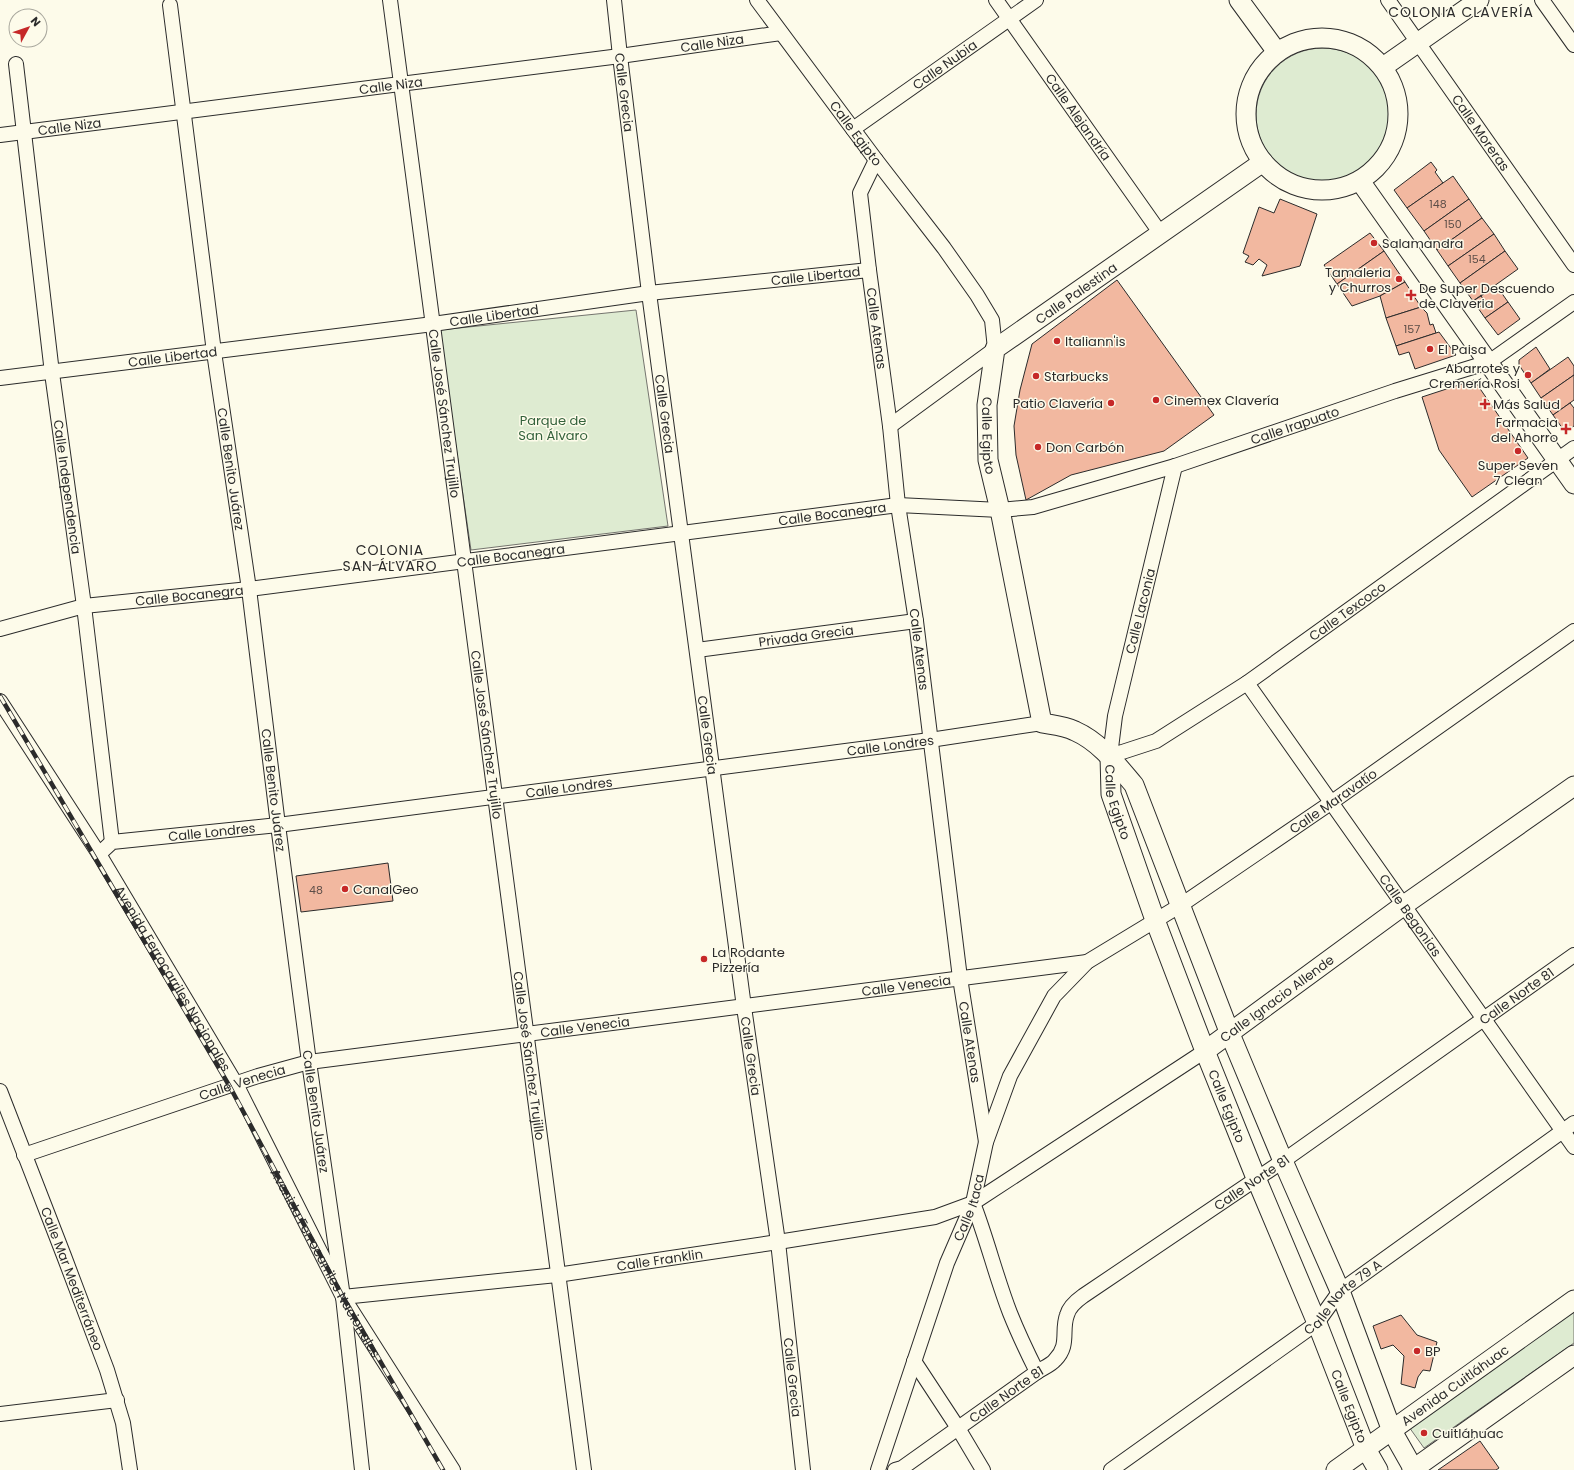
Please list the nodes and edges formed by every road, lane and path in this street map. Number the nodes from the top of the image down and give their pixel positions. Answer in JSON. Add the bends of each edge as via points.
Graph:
{"nodes":[{"id":1,"x":390,"y":0,"type":"edge"},
{"id":2,"x":614,"y":0,"type":"edge"},
{"id":3,"x":757,"y":0,"type":"edge"},
{"id":4,"x":996,"y":0,"type":"edge"},
{"id":5,"x":1036,"y":0,"type":"edge"},
{"id":6,"x":1239,"y":0,"type":"edge"},
{"id":7,"x":1388,"y":0,"type":"edge"},
{"id":8,"x":1479,"y":0,"type":"edge"},
{"id":9,"x":1542,"y":0,"type":"edge"},
{"id":10,"x":170,"y":4,"type":"dead end"},
{"id":11,"x":1009,"y":19,"type":"junction"},
{"id":12,"x":781,"y":33,"type":"junction"},
{"id":13,"x":1418,"y":42,"type":"junction"},
{"id":14,"x":1574,"y":45,"type":"edge"},
{"id":15,"x":1277,"y":52,"type":"junction"},
{"id":16,"x":620,"y":56,"type":"junction"},
{"id":17,"x":16,"y":64,"type":"dead end"},
{"id":18,"x":1383,"y":67,"type":"junction"},
{"id":19,"x":401,"y":84,"type":"junction"},
{"id":20,"x":182,"y":111,"type":"junction"},
{"id":21,"x":853,"y":129,"type":"junction"},
{"id":22,"x":25,"y":131,"type":"junction"},
{"id":23,"x":0,"y":135,"type":"edge"},
{"id":24,"x":876,"y":160,"type":"junction"},
{"id":25,"x":1263,"y":162,"type":"junction"},
{"id":26,"x":1360,"y":181,"type":"junction"},
{"id":27,"x":1161,"y":234,"type":"junction"},
{"id":28,"x":1574,"y":265,"type":"edge"},
{"id":29,"x":869,"y":270,"type":"junction"},
{"id":30,"x":649,"y":293,"type":"junction"},
{"id":31,"x":1574,"y":302,"type":"edge"},
{"id":32,"x":433,"y":324,"type":"junction"},
{"id":33,"x":995,"y":349,"type":"junction"},
{"id":34,"x":214,"y":352,"type":"junction"},
{"id":35,"x":1489,"y":362,"type":"junction"},
{"id":36,"x":52,"y":372,"type":"junction"},
{"id":37,"x":0,"y":378,"type":"edge"},
{"id":38,"x":890,"y":426,"type":"junction"},
{"id":39,"x":1574,"y":448,"type":"edge"},
{"id":40,"x":1557,"y":460,"type":"junction"},
{"id":41,"x":1175,"y":466,"type":"junction"},
{"id":42,"x":1574,"y":484,"type":"edge"},
{"id":43,"x":898,"y":505,"type":"junction"},
{"id":44,"x":1000,"y":510,"type":"junction"},
{"id":45,"x":681,"y":533,"type":"junction"},
{"id":46,"x":464,"y":561,"type":"junction"},
{"id":47,"x":249,"y":589,"type":"junction"},
{"id":48,"x":84,"y":606,"type":"junction"},
{"id":49,"x":916,"y":621,"type":"junction"},
{"id":50,"x":0,"y":629,"type":"edge"},
{"id":51,"x":1574,"y":631,"type":"edge"},
{"id":52,"x":697,"y":650,"type":"junction"},
{"id":53,"x":1247,"y":683,"type":"junction"},
{"id":54,"x":0,"y":701,"type":"edge"},
{"id":55,"x":1042,"y":723,"type":"junction"},
{"id":56,"x":930,"y":740,"type":"junction"},
{"id":57,"x":1110,"y":756,"type":"junction"},
{"id":58,"x":712,"y":768,"type":"junction"},
{"id":59,"x":1574,"y":786,"type":"edge"},
{"id":60,"x":494,"y":796,"type":"junction"},
{"id":61,"x":1332,"y":802,"type":"junction"},
{"id":62,"x":278,"y":825,"type":"junction"},
{"id":63,"x":112,"y":842,"type":"junction"},
{"id":64,"x":99,"y":854,"type":"junction"},
{"id":65,"x":1181,"y":905,"type":"junction"},
{"id":66,"x":1404,"y":905,"type":"junction"},
{"id":67,"x":1155,"y":920,"type":"junction"},
{"id":68,"x":1574,"y":955,"type":"edge"},
{"id":69,"x":1087,"y":962,"type":"junction"},
{"id":70,"x":960,"y":978,"type":"junction"},
{"id":71,"x":744,"y":1007,"type":"junction"},
{"id":72,"x":1484,"y":1018,"type":"junction"},
{"id":73,"x":1230,"y":1034,"type":"junction"},
{"id":74,"x":526,"y":1035,"type":"junction"},
{"id":75,"x":1205,"y":1051,"type":"junction"},
{"id":76,"x":309,"y":1062,"type":"junction"},
{"id":77,"x":236,"y":1084,"type":"junction"},
{"id":78,"x":0,"y":1091,"type":"edge"},
{"id":79,"x":1568,"y":1128,"type":"edge"},
{"id":80,"x":986,"y":1142,"type":"junction"},
{"id":81,"x":1574,"y":1147,"type":"edge"},
{"id":82,"x":24,"y":1155,"type":"junction"},
{"id":83,"x":1283,"y":1161,"type":"junction"},
{"id":84,"x":1256,"y":1178,"type":"junction"},
{"id":85,"x":973,"y":1203,"type":"junction"},
{"id":86,"x":778,"y":1242,"type":"junction"},
{"id":87,"x":557,"y":1275,"type":"junction"},
{"id":88,"x":1340,"y":1291,"type":"junction"},
{"id":89,"x":343,"y":1297,"type":"junction"},
{"id":90,"x":1574,"y":1300,"type":"edge"},
{"id":91,"x":1317,"y":1323,"type":"junction"},
{"id":92,"x":1574,"y":1355,"type":"edge"},
{"id":93,"x":914,"y":1361,"type":"junction"},
{"id":94,"x":1037,"y":1372,"type":"junction"},
{"id":95,"x":117,"y":1400,"type":"junction"},
{"id":96,"x":0,"y":1414,"type":"edge"},
{"id":97,"x":958,"y":1428,"type":"junction"},
{"id":98,"x":1392,"y":1431,"type":"junction"},
{"id":99,"x":1366,"y":1450,"type":"junction"},
{"id":100,"x":130,"y":1470,"type":"edge"},
{"id":101,"x":362,"y":1470,"type":"edge"},
{"id":102,"x":453,"y":1470,"type":"edge"},
{"id":103,"x":584,"y":1470,"type":"edge"},
{"id":104,"x":803,"y":1470,"type":"edge"},
{"id":105,"x":878,"y":1470,"type":"edge"},
{"id":106,"x":895,"y":1470,"type":"edge"},
{"id":107,"x":983,"y":1470,"type":"edge"},
{"id":108,"x":1111,"y":1470,"type":"edge"},
{"id":109,"x":1336,"y":1470,"type":"edge"},
{"id":110,"x":1378,"y":1470,"type":"edge"},
{"id":111,"x":1413,"y":1470,"type":"edge"}],
"edges":[{"from":1,"to":19,"type":"street","name":"Calle José Sánchez Trujillo"},
{"from":2,"to":16,"type":"street","name":"Calle Grecia"},
{"from":3,"to":12,"type":"street","name":"Calle Egipto"},
{"from":4,"to":11,"type":"street","name":"Calle Alejandría"},
{"from":5,"to":11,"type":"street","name":"Calle Nubia"},
{"from":6,"to":15,"type":"street"},
{"from":7,"to":13,"type":"street","name":"Calle Moreras"},
{"from":8,"to":13,"type":"street"},
{"from":9,"to":14,"type":"street"},
{"from":10,"to":20,"type":"street","name":"Calle Benito Juárez"},
{"from":11,"to":21,"type":"street","name":"Calle Nubia"},
{"from":11,"to":27,"type":"street","name":"Calle Alejandría"},
{"from":12,"to":16,"type":"street","name":"Calle Niza"},
{"from":12,"to":21,"type":"street","name":"Calle Egipto"},
{"from":13,"to":18,"type":"street"},
{"from":13,"to":28,"type":"street","name":"Calle Moreras"},
{"from":15,"to":18,"type":"street","via":[[1306,39],[1334,38],[1361,48]]},
{"from":15,"to":25,"type":"street","via":[[1258,73],[1247,102],[1249,134]]},
{"from":16,"to":19,"type":"street","name":"Calle Niza"},
{"from":16,"to":30,"type":"street","name":"Calle Grecia"},
{"from":17,"to":22,"type":"street","name":"Calle Independencia"},
{"from":18,"to":26,"type":"street","via":[[1397,97],[1398,130],[1384,160]]},
{"from":19,"to":20,"type":"street","name":"Calle Niza"},
{"from":19,"to":32,"type":"street","name":"Calle José Sánchez Trujillo"},
{"from":20,"to":22,"type":"street","name":"Calle Niza"},
{"from":20,"to":34,"type":"street","name":"Calle Benito Juárez"},
{"from":21,"to":24,"type":"street","name":"Calle Egipto"},
{"from":22,"to":23,"type":"street","name":"Calle Niza"},
{"from":22,"to":36,"type":"street","name":"Calle Independencia"},
{"from":24,"to":29,"type":"street","name":"Calle Atenas","via":[[860,193]]},
{"from":24,"to":33,"type":"street","name":"Calle Egipto","via":[[977,295],[992,320]]},
{"from":25,"to":26,"type":"street","via":[[1284,180],[1308,189],[1335,190]]},
{"from":25,"to":27,"type":"street","name":"Calle Palestina"},
{"from":26,"to":35,"type":"street"},
{"from":27,"to":33,"type":"street","name":"Calle Palestina"},
{"from":29,"to":30,"type":"street","name":"Calle Libertad"},
{"from":29,"to":38,"type":"street","name":"Calle Atenas"},
{"from":30,"to":32,"type":"street","name":"Calle Libertad"},
{"from":30,"to":45,"type":"street","name":"Calle Grecia"},
{"from":31,"to":35,"type":"street","name":"Calle Irapuato"},
{"from":32,"to":34,"type":"street","name":"Calle Libertad"},
{"from":32,"to":46,"type":"street","name":"Calle José Sánchez Trujillo"},
{"from":33,"to":38,"type":"street","name":"Calle Palestina"},
{"from":33,"to":44,"type":"street","name":"Calle Egipto","via":[[986,405],[988,460]]},
{"from":34,"to":36,"type":"street","name":"Calle Libertad"},
{"from":34,"to":47,"type":"street","name":"Calle Benito Juárez"},
{"from":35,"to":40,"type":"street"},
{"from":35,"to":41,"type":"street","name":"Calle Irapuato","via":[[1395,391]]},
{"from":36,"to":37,"type":"street","name":"Calle Libertad"},
{"from":36,"to":48,"type":"street","name":"Calle Independencia"},
{"from":38,"to":43,"type":"street","name":"Calle Atenas"},
{"from":39,"to":40,"type":"street","name":"Calle Texcoco"},
{"from":40,"to":42,"type":"street"},
{"from":40,"to":53,"type":"street","name":"Calle Texcoco"},
{"from":41,"to":44,"type":"street","name":"Calle Irapuato","via":[[1033,508]]},
{"from":41,"to":57,"type":"street","name":"Calle Laconia","via":[[1115,716]]},
{"from":43,"to":44,"type":"street","name":"Calle Bocanegra"},
{"from":43,"to":45,"type":"street","name":"Calle Bocanegra"},
{"from":43,"to":49,"type":"street","name":"Calle Atenas"},
{"from":44,"to":55,"type":"street","name":"Calle Egipto"},
{"from":45,"to":46,"type":"street","name":"Calle Bocanegra"},
{"from":45,"to":52,"type":"street","name":"Calle Grecia"},
{"from":46,"to":47,"type":"street","name":"Calle Bocanegra"},
{"from":46,"to":60,"type":"street","name":"Calle José Sánchez Trujillo"},
{"from":47,"to":48,"type":"street","name":"Calle Bocanegra"},
{"from":47,"to":62,"type":"street","name":"Calle Benito Juárez"},
{"from":48,"to":50,"type":"street","name":"Calle Bocanegra"},
{"from":48,"to":63,"type":"street","name":"Calle Independencia"},
{"from":49,"to":52,"type":"street","name":"Privada Grecia"},
{"from":49,"to":56,"type":"street","name":"Calle Atenas"},
{"from":51,"to":61,"type":"street","name":"Calle Maravatío"},
{"from":52,"to":58,"type":"street","name":"Calle Grecia"},
{"from":53,"to":57,"type":"street","name":"Calle Texcoco","via":[[1156,740]]},
{"from":53,"to":61,"type":"street","name":"Calle Begonias"},
{"from":54,"to":64,"type":"street","name":"Avenida Ferrocarriles Nacionales"},
{"from":55,"to":56,"type":"street","name":"Calle Londres"},
{"from":55,"to":57,"type":"street","name":"Calle Egipto","via":[[1075,731]]},
{"from":56,"to":58,"type":"street","name":"Calle Londres"},
{"from":56,"to":70,"type":"street","name":"Calle Atenas"},
{"from":57,"to":65,"type":"street","name":"Calle Egipto","via":[[1134,785]]},
{"from":57,"to":67,"type":"street","name":"Calle Egipto","via":[[1111,794]]},
{"from":58,"to":60,"type":"street","name":"Calle Londres"},
{"from":58,"to":71,"type":"street","name":"Calle Grecia"},
{"from":59,"to":66,"type":"street","name":"Calle Ignacio Allende"},
{"from":60,"to":62,"type":"street","name":"Calle Londres"},
{"from":60,"to":74,"type":"street","name":"Calle José Sánchez Trujillo"},
{"from":61,"to":65,"type":"street","name":"Calle Maravatío"},
{"from":61,"to":66,"type":"street","name":"Calle Begonias"},
{"from":62,"to":63,"type":"street","name":"Calle Londres"},
{"from":62,"to":76,"type":"street","name":"Calle Benito Juárez"},
{"from":63,"to":64,"type":"street"},
{"from":64,"to":77,"type":"street","name":"Avenida Ferrocarriles Nacionales"},
{"from":65,"to":67,"type":"street","name":"Calle Maravatío"},
{"from":65,"to":73,"type":"street","name":"Calle Egipto"},
{"from":66,"to":72,"type":"street","name":"Calle Begonias"},
{"from":66,"to":73,"type":"street","name":"Calle Ignacio Allende"},
{"from":67,"to":69,"type":"street","name":"Calle Maravatío"},
{"from":67,"to":75,"type":"street","name":"Calle Egipto"},
{"from":68,"to":72,"type":"street","name":"Calle Norte 81"},
{"from":69,"to":70,"type":"street","name":"Calle Venecia"},
{"from":69,"to":80,"type":"street","name":"Calle Itaca","via":[[1054,996],[1010,1076]]},
{"from":70,"to":71,"type":"street","name":"Calle Venecia"},
{"from":70,"to":80,"type":"street","name":"Calle Atenas"},
{"from":71,"to":74,"type":"street","name":"Calle Venecia"},
{"from":71,"to":86,"type":"street","name":"Calle Grecia"},
{"from":72,"to":79,"type":"street","name":"Calle Begonias"},
{"from":72,"to":83,"type":"street","name":"Calle Norte 81"},
{"from":73,"to":75,"type":"street","name":"Calle Ignacio Allende"},
{"from":73,"to":83,"type":"street","name":"Calle Egipto"},
{"from":74,"to":76,"type":"street","name":"Calle Venecia"},
{"from":74,"to":87,"type":"street","name":"Calle José Sánchez Trujillo"},
{"from":75,"to":84,"type":"street","name":"Calle Egipto"},
{"from":75,"to":85,"type":"street","name":"Calle Ignacio Allende"},
{"from":76,"to":77,"type":"street","name":"Calle Venecia"},
{"from":76,"to":89,"type":"street","name":"Calle Benito Juárez"},
{"from":77,"to":82,"type":"street","name":"Calle Venecia"},
{"from":77,"to":89,"type":"street","name":"Avenida Ferrocarriles Nacionales"},
{"from":78,"to":82,"type":"street","name":"Calle Mar Mediterráneo"},
{"from":79,"to":81,"type":"street","name":"Calle Begonias"},
{"from":79,"to":88,"type":"street","name":"Calle Norte 79 A"},
{"from":80,"to":85,"type":"street","name":"Calle Itaca"},
{"from":82,"to":95,"type":"street","name":"Calle Mar Mediterráneo"},
{"from":83,"to":84,"type":"street","name":"Calle Norte 81"},
{"from":83,"to":88,"type":"street","name":"Calle Egipto"},
{"from":84,"to":91,"type":"street","name":"Calle Egipto"},
{"from":84,"to":94,"type":"street","name":"Calle Norte 81","via":[[1072,1305],[1067,1315],[1062,1351],[1055,1360]]},
{"from":85,"to":86,"type":"street","name":"Calle Franklin","via":[[935,1217]]},
{"from":85,"to":93,"type":"street","name":"Calle Itaca","via":[[947,1263]]},
{"from":85,"to":94,"type":"street","via":[[1009,1312]]},
{"from":86,"to":87,"type":"street","name":"Calle Franklin"},
{"from":86,"to":104,"type":"street","name":"Calle Grecia"},
{"from":87,"to":89,"type":"street","name":"Calle Franklin"},
{"from":87,"to":103,"type":"street","name":"Calle José Sánchez Trujillo"},
{"from":88,"to":91,"type":"street","name":"Calle Norte 79 A"},
{"from":88,"to":98,"type":"street","name":"Calle Egipto"},
{"from":89,"to":101,"type":"street","name":"Calle Benito Juárez"},
{"from":89,"to":102,"type":"street","name":"Avenida Ferrocarriles Nacionales"},
{"from":90,"to":98,"type":"street","name":"Avenida Cuitláhuac"},
{"from":91,"to":99,"type":"street","name":"Calle Egipto"},
{"from":91,"to":108,"type":"street","name":"Calle Norte 79 A"},
{"from":92,"to":111,"type":"street"},
{"from":93,"to":97,"type":"street"},
{"from":93,"to":105,"type":"street","name":"Calle Itaca"},
{"from":94,"to":97,"type":"street","name":"Calle Norte 81"},
{"from":95,"to":96,"type":"street"},
{"from":95,"to":100,"type":"street","name":"Calle Mar Mediterráneo"},
{"from":97,"to":106,"type":"street","name":"Calle Norte 81","via":[[902,1468]]},
{"from":97,"to":107,"type":"street"},
{"from":98,"to":99,"type":"street","name":"Avenida Cuitláhuac"},
{"from":98,"to":111,"type":"street","name":"Calle Egipto"},
{"from":99,"to":109,"type":"street","name":"Avenida Cuitláhuac"},
{"from":99,"to":110,"type":"street","name":"Calle Egipto"}]}
